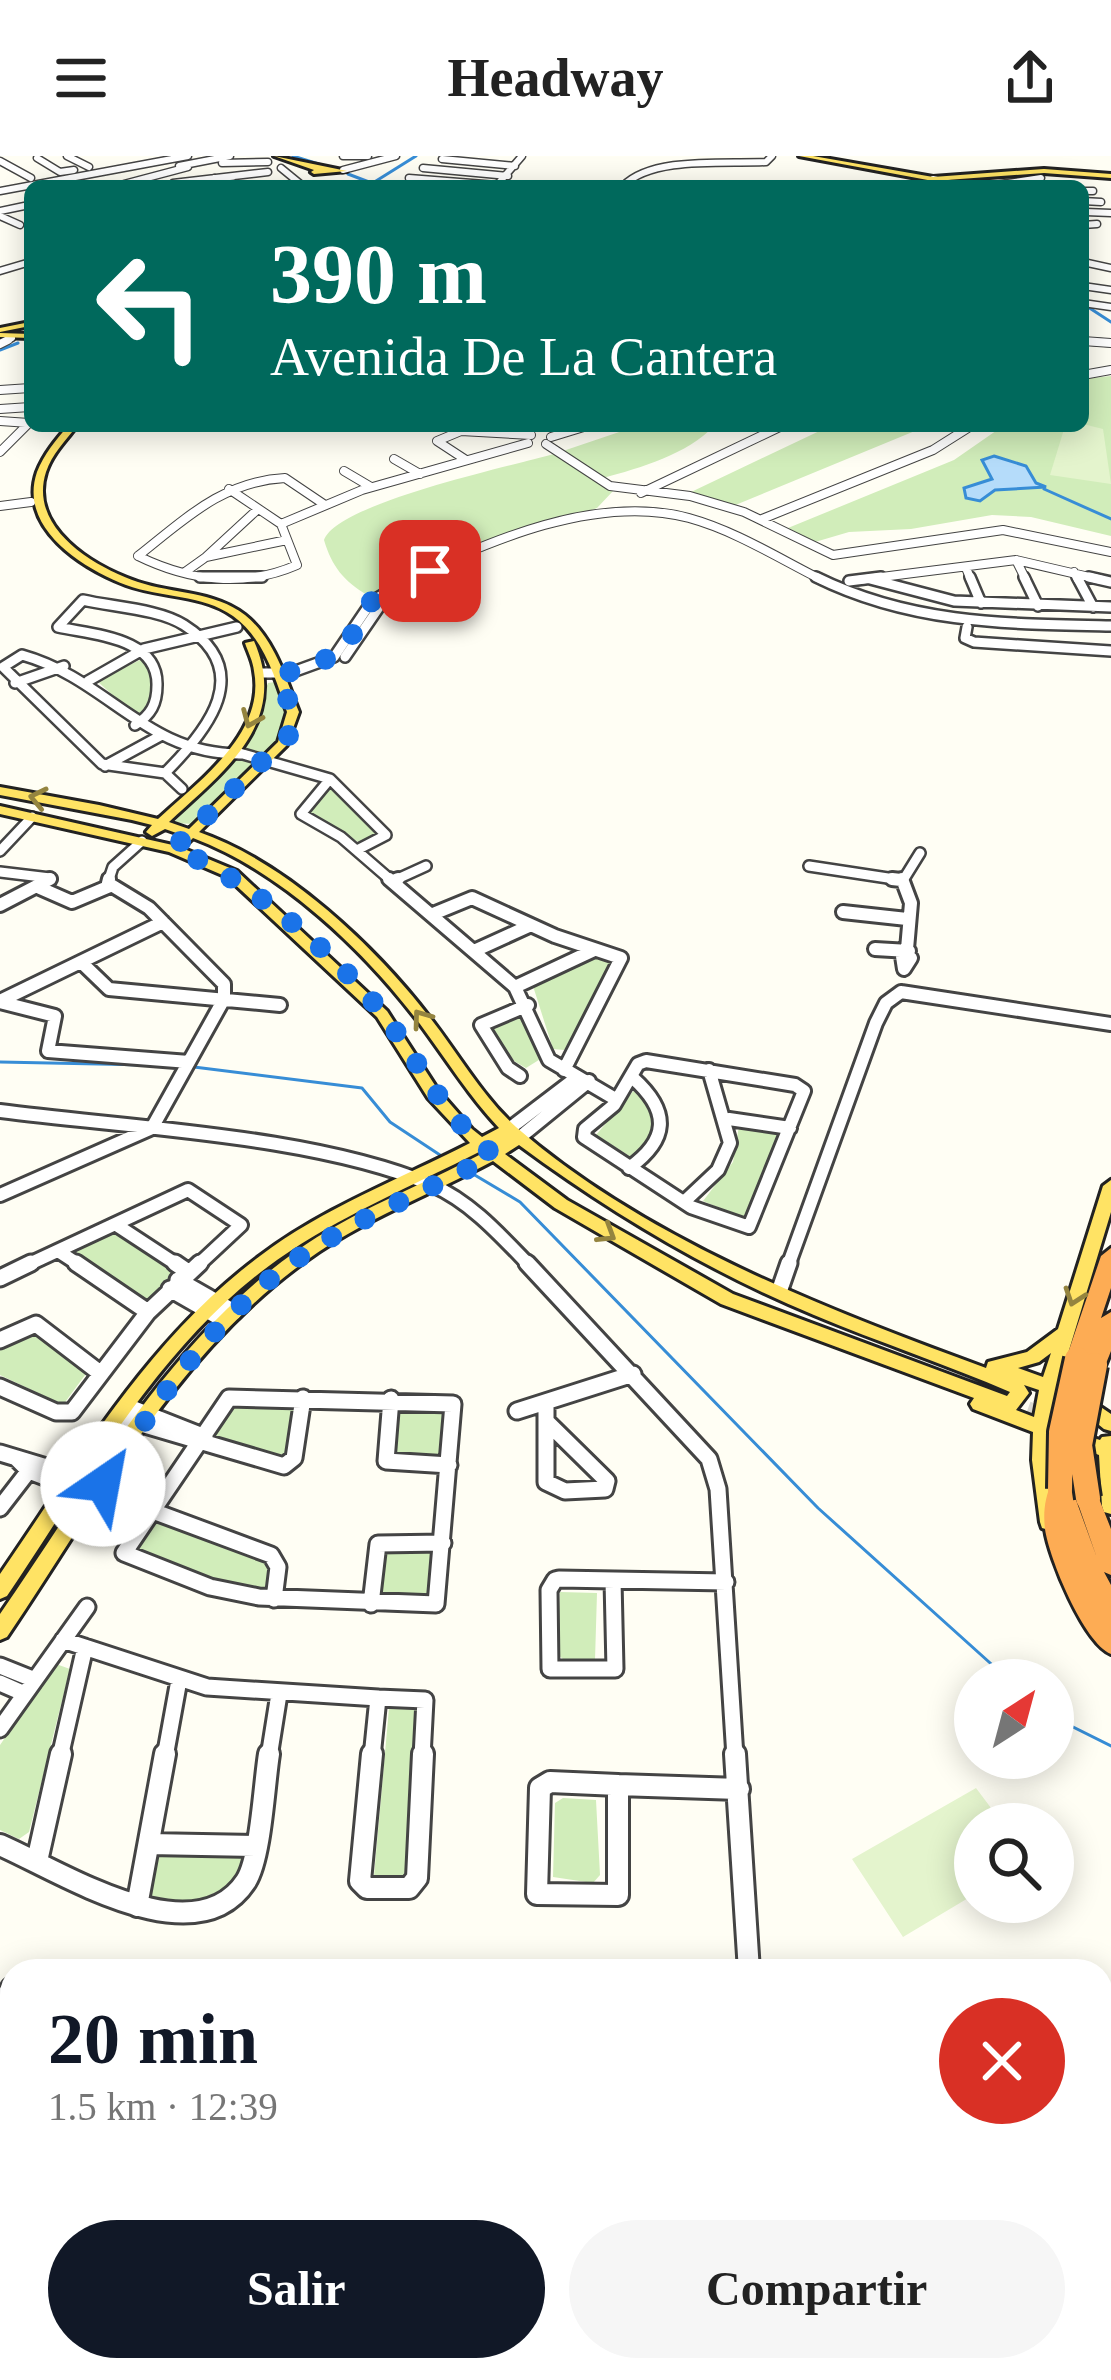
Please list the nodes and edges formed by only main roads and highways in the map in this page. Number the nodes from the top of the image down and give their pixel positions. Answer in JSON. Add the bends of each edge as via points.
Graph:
{"nodes":[{"id":1,"x":277,"y":156,"type":"edge"},
{"id":2,"x":802,"y":156,"type":"edge"},
{"id":3,"x":319,"y":169,"type":"junction"},
{"id":4,"x":1111,"y":174,"type":"edge"},
{"id":5,"x":333,"y":179,"type":"edge"},
{"id":6,"x":924,"y":180,"type":"edge"},
{"id":7,"x":969,"y":180,"type":"edge"},
{"id":8,"x":58,"y":432,"type":"edge"},
{"id":9,"x":67,"y":432,"type":"edge"},
{"id":10,"x":27,"y":466,"type":"dead end"},
{"id":11,"x":26,"y":505,"type":"junction"},
{"id":12,"x":63,"y":556,"type":"junction"},
{"id":13,"x":83,"y":560,"type":"junction"},
{"id":14,"x":0,"y":791,"type":"edge"},
{"id":15,"x":0,"y":811,"type":"edge"},
{"id":16,"x":103,"y":813,"type":"junction"},
{"id":17,"x":158,"y":826,"type":"junction"},
{"id":18,"x":86,"y":828,"type":"junction"},
{"id":19,"x":190,"y":834,"type":"junction"},
{"id":20,"x":142,"y":841,"type":"junction"},
{"id":21,"x":173,"y":849,"type":"junction"},
{"id":22,"x":234,"y":851,"type":"junction"},
{"id":23,"x":215,"y":865,"type":"junction"},
{"id":24,"x":464,"y":1081,"type":"junction"},
{"id":25,"x":434,"y":1094,"type":"junction"},
{"id":26,"x":514,"y":1134,"type":"junction"},
{"id":27,"x":481,"y":1154,"type":"junction"},
{"id":28,"x":1111,"y":1186,"type":"edge"},
{"id":29,"x":548,"y":1195,"type":"junction"},
{"id":30,"x":1111,"y":1256,"type":"edge"},
{"id":31,"x":704,"y":1257,"type":"junction"},
{"id":32,"x":748,"y":1280,"type":"junction"},
{"id":33,"x":212,"y":1307,"type":"junction"},
{"id":34,"x":1111,"y":1320,"type":"edge"},
{"id":35,"x":1080,"y":1359,"type":"edge"},
{"id":36,"x":1004,"y":1374,"type":"junction"},
{"id":37,"x":1047,"y":1385,"type":"junction"},
{"id":38,"x":998,"y":1408,"type":"junction"},
{"id":39,"x":1111,"y":1412,"type":"edge"},
{"id":40,"x":1110,"y":1424,"type":"edge"},
{"id":41,"x":1040,"y":1427,"type":"junction"},
{"id":42,"x":1109,"y":1450,"type":"edge"},
{"id":43,"x":1041,"y":1456,"type":"junction"},
{"id":44,"x":1060,"y":1489,"type":"junction"},
{"id":45,"x":1105,"y":1489,"type":"edge"},
{"id":46,"x":1111,"y":1564,"type":"edge"},
{"id":47,"x":0,"y":1590,"type":"edge"},
{"id":48,"x":1111,"y":1610,"type":"edge"},
{"id":49,"x":0,"y":1631,"type":"edge"},
{"id":50,"x":1111,"y":1646,"type":"edge"}],
"edges":[{"from":1,"to":3,"type":"main road"},
{"from":2,"to":6,"type":"main road"},
{"from":3,"to":5,"type":"main road"},
{"from":3,"to":5,"type":"main road"},
{"from":4,"to":7,"type":"main road"},
{"from":8,"to":10,"type":"main road"},
{"from":9,"to":11,"type":"main road","via":[[38,462]]},
{"from":11,"to":12,"type":"main road"},
{"from":11,"to":13,"type":"main road"},
{"from":12,"to":13,"type":"main road"},
{"from":12,"to":17,"type":"main road","one_way":true,"via":[[113,583],[203,607],[239,629],[261,679],[252,724],[235,754]]},
{"from":13,"to":19,"type":"main road","via":[[236,614],[283,677],[293,724]]},
{"from":16,"to":14,"type":"main road","one_way":true},
{"from":15,"to":18,"type":"main road"},
{"from":16,"to":17,"type":"main road"},
{"from":16,"to":18,"type":"main road"},
{"from":17,"to":19,"type":"main road"},
{"from":17,"to":20,"type":"main road"},
{"from":18,"to":20,"type":"main road"},
{"from":19,"to":21,"type":"main road"},
{"from":19,"to":22,"type":"main road"},
{"from":20,"to":21,"type":"main road"},
{"from":21,"to":23,"type":"main road"},
{"from":22,"to":23,"type":"main road"},
{"from":24,"to":22,"type":"main road","one_way":true,"via":[[398,989],[276,876]]},
{"from":23,"to":25,"type":"main road","via":[[259,893],[372,1003]]},
{"from":24,"to":25,"type":"main road"},
{"from":24,"to":26,"type":"main road"},
{"from":25,"to":27,"type":"main road"},
{"from":26,"to":27,"type":"main road"},
{"from":26,"to":31,"type":"main road"},
{"from":27,"to":29,"type":"main road"},
{"from":27,"to":33,"type":"main road"},
{"from":28,"to":35,"type":"main road","one_way":true},
{"from":29,"to":31,"type":"main road","via":[[551,1184],[564,1184],[653,1240]]},
{"from":29,"to":38,"type":"main road","one_way":true,"via":[[664,1268],[809,1339]]},
{"from":30,"to":35,"type":"highway"},
{"from":31,"to":32,"type":"main road"},
{"from":32,"to":36,"type":"main road"},
{"from":32,"to":36,"type":"main road","via":[[808,1310]]},
{"from":33,"to":47,"type":"main road","via":[[68,1479]]},
{"from":33,"to":49,"type":"main road"},
{"from":34,"to":35,"type":"highway"},
{"from":35,"to":36,"type":"main road","via":[[1033,1357]]},
{"from":35,"to":37,"type":"main road"},
{"from":35,"to":44,"type":"highway","bridge":true,"via":[[1061,1432]]},
{"from":35,"to":45,"type":"highway","bridge":true,"via":[[1080,1445]]},
{"from":36,"to":37,"type":"main road"},
{"from":36,"to":38,"type":"main road","via":[[1019,1393]]},
{"from":37,"to":40,"type":"main road"},
{"from":37,"to":41,"type":"main road"},
{"from":38,"to":41,"type":"main road"},
{"from":38,"to":43,"type":"main road"},
{"from":39,"to":40,"type":"main road"},
{"from":40,"to":42,"type":"main road"},
{"from":41,"to":42,"type":"main road"},
{"from":41,"to":43,"type":"main road"},
{"from":42,"to":45,"type":"main road"},
{"from":43,"to":45,"type":"main road","via":[[1072,1450]]},
{"from":43,"to":50,"type":"main road","via":[[1056,1548]]},
{"from":44,"to":48,"type":"highway"},
{"from":44,"to":50,"type":"highway","via":[[1058,1533]]},
{"from":45,"to":46,"type":"highway"}]}
